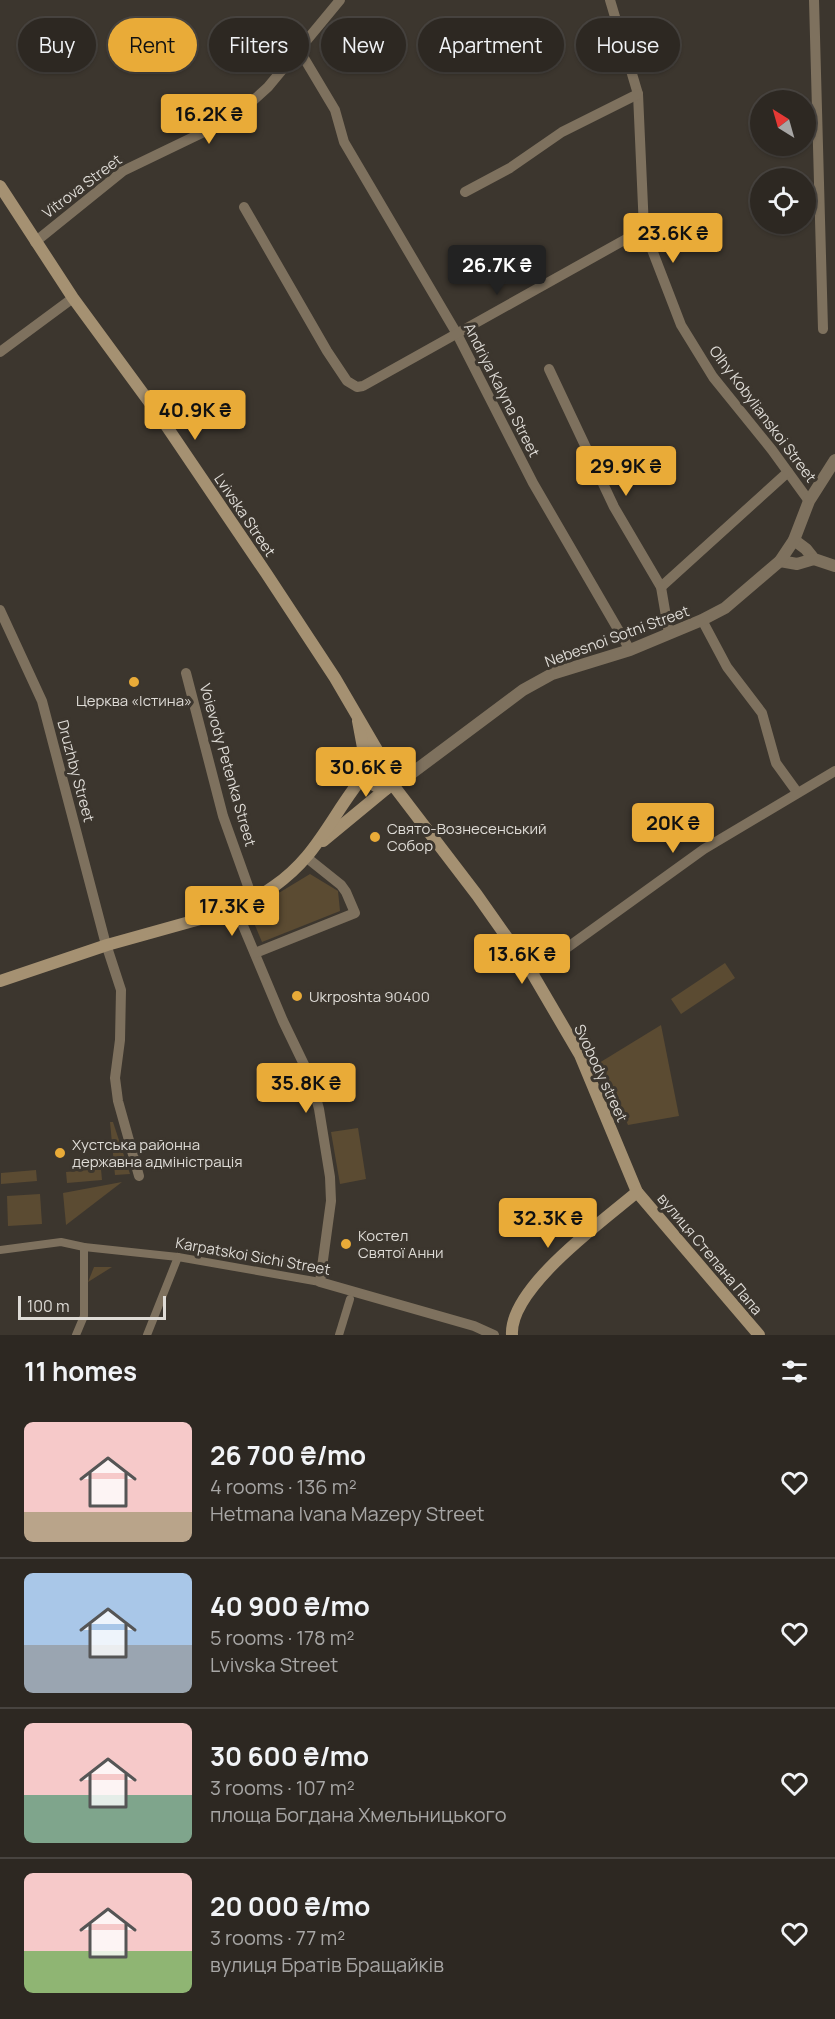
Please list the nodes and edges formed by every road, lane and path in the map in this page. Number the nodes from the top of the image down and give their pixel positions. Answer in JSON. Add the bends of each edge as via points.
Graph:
{"nodes":[{"id":1,"x":340,"y":0,"type":"edge"},
{"id":2,"x":610,"y":0,"type":"edge"},
{"id":3,"x":814,"y":0,"type":"edge"},
{"id":4,"x":309,"y":35,"type":"edge"},
{"id":5,"x":309,"y":66,"type":"edge"},
{"id":6,"x":280,"y":72,"type":"edge"},
{"id":7,"x":638,"y":94,"type":"junction"},
{"id":8,"x":0,"y":186,"type":"edge"},
{"id":9,"x":465,"y":192,"type":"dead end"},
{"id":10,"x":243,"y":207,"type":"dead end"},
{"id":11,"x":644,"y":229,"type":"junction"},
{"id":12,"x":35,"y":242,"type":"junction"},
{"id":13,"x":74,"y":298,"type":"junction"},
{"id":14,"x":823,"y":329,"type":"dead end"},
{"id":15,"x":457,"y":334,"type":"junction"},
{"id":16,"x":0,"y":352,"type":"edge"},
{"id":17,"x":549,"y":369,"type":"dead end"},
{"id":18,"x":835,"y":460,"type":"edge"},
{"id":19,"x":788,"y":472,"type":"junction"},
{"id":20,"x":809,"y":501,"type":"junction"},
{"id":21,"x":794,"y":540,"type":"junction"},
{"id":22,"x":814,"y":560,"type":"junction"},
{"id":23,"x":780,"y":561,"type":"junction"},
{"id":24,"x":835,"y":566,"type":"edge"},
{"id":25,"x":661,"y":586,"type":"junction"},
{"id":26,"x":0,"y":610,"type":"edge"},
{"id":27,"x":702,"y":620,"type":"junction"},
{"id":28,"x":669,"y":634,"type":"junction"},
{"id":29,"x":630,"y":650,"type":"junction"},
{"id":30,"x":186,"y":673,"type":"dead end"},
{"id":31,"x":357,"y":716,"type":"junction"},
{"id":32,"x":387,"y":767,"type":"junction"},
{"id":33,"x":367,"y":771,"type":"junction"},
{"id":34,"x":835,"y":771,"type":"edge"},
{"id":35,"x":392,"y":785,"type":"junction"},
{"id":36,"x":797,"y":792,"type":"junction"},
{"id":37,"x":309,"y":854,"type":"junction"},
{"id":38,"x":253,"y":900,"type":"junction"},
{"id":39,"x":236,"y":909,"type":"junction"},
{"id":40,"x":107,"y":945,"type":"junction"},
{"id":41,"x":255,"y":954,"type":"junction"},
{"id":42,"x":532,"y":973,"type":"junction"},
{"id":43,"x":0,"y":981,"type":"edge"},
{"id":44,"x":139,"y":1176,"type":"dead end"},
{"id":45,"x":637,"y":1192,"type":"junction"},
{"id":46,"x":84,"y":1247,"type":"junction"},
{"id":47,"x":0,"y":1250,"type":"edge"},
{"id":48,"x":178,"y":1257,"type":"junction"},
{"id":49,"x":320,"y":1282,"type":"junction"},
{"id":50,"x":350,"y":1299,"type":"dead end"},
{"id":51,"x":76,"y":1335,"type":"edge"},
{"id":52,"x":147,"y":1335,"type":"edge"},
{"id":53,"x":339,"y":1335,"type":"edge"},
{"id":54,"x":494,"y":1335,"type":"edge"},
{"id":55,"x":512,"y":1335,"type":"edge"},
{"id":56,"x":759,"y":1335,"type":"edge"}],
"edges":[{"from":1,"to":4,"type":"street","name":"Vitrova Street"},
{"from":2,"to":7,"type":"street","name":"Olhy Kobylianskoi Street"},
{"from":3,"to":14,"type":"street"},
{"from":5,"to":15,"type":"street","name":"Andriya Kalyna Street","via":[[335,110],[344,142]]},
{"from":6,"to":12,"type":"street","name":"Vitrova Street","via":[[235,117],[123,171]]},
{"from":7,"to":9,"type":"street","via":[[562,132],[510,168]]},
{"from":7,"to":11,"type":"street","name":"Olhy Kobylianskoi Street"},
{"from":8,"to":12,"type":"main road","name":"Lvivska Street"},
{"from":10,"to":15,"type":"street","via":[[347,381],[357,387]]},
{"from":11,"to":15,"type":"street"},
{"from":11,"to":19,"type":"street","name":"Olhy Kobylianskoi Street","via":[[681,325],[713,377]]},
{"from":12,"to":13,"type":"main road","name":"Lvivska Street"},
{"from":13,"to":16,"type":"street"},
{"from":13,"to":31,"type":"main road","name":"Lvivska Street","via":[[161,418]]},
{"from":15,"to":29,"type":"street","name":"Andriya Kalyna Street","via":[[534,483]]},
{"from":17,"to":25,"type":"street","via":[[615,507]]},
{"from":18,"to":20,"type":"street","name":"Nebesnoi Sotni Street"},
{"from":19,"to":20,"type":"street","name":"Olhy Kobylianskoi Street"},
{"from":19,"to":25,"type":"street"},
{"from":20,"to":21,"type":"street","name":"Nebesnoi Sotni Street"},
{"from":21,"to":22,"type":"street"},
{"from":21,"to":23,"type":"street","name":"Nebesnoi Sotni Street"},
{"from":22,"to":23,"type":"street","via":[[797,564]]},
{"from":22,"to":24,"type":"street"},
{"from":23,"to":27,"type":"street","name":"Nebesnoi Sotni Street","via":[[725,608]]},
{"from":25,"to":28,"type":"street"},
{"from":26,"to":40,"type":"street","name":"Druzhby Street","via":[[42,701]]},
{"from":27,"to":28,"type":"street","name":"Nebesnoi Sotni Street"},
{"from":27,"to":36,"type":"street","via":[[727,667],[762,713],[776,763]]},
{"from":28,"to":29,"type":"street","name":"Nebesnoi Sotni Street"},
{"from":29,"to":35,"type":"street","name":"Nebesnoi Sotni Street","via":[[552,675],[523,690]]},
{"from":30,"to":38,"type":"street","name":"Voievody Petenka Street","via":[[223,816]]},
{"from":31,"to":32,"type":"main road","name":"Lvivska Street"},
{"from":31,"to":33,"type":"main road","name":"Lvivska Street"},
{"from":32,"to":33,"type":"main road","via":[[378,763]]},
{"from":32,"to":35,"type":"main road","via":[[393,773]]},
{"from":33,"to":35,"type":"main road","via":[[374,786]]},
{"from":33,"to":37,"type":"main road"},
{"from":34,"to":36,"type":"street"},
{"from":35,"to":37,"type":"main road"},
{"from":35,"to":42,"type":"main road","name":"Svobody street"},
{"from":36,"to":42,"type":"street","via":[[704,849]]},
{"from":37,"to":38,"type":"main road","via":[[270,890]]},
{"from":37,"to":41,"type":"street","via":[[341,885],[355,913]]},
{"from":38,"to":39,"type":"main road"},
{"from":39,"to":40,"type":"main road"},
{"from":39,"to":41,"type":"street"},
{"from":40,"to":43,"type":"main road"},
{"from":40,"to":44,"type":"street","name":"Druzhby Street","via":[[121,990],[118,1101]]},
{"from":41,"to":49,"type":"street","via":[[311,1079],[319,1108],[331,1201]]},
{"from":42,"to":45,"type":"main road","name":"Svobody street","via":[[580,1054]]},
{"from":45,"to":55,"type":"main road","via":[[534,1284],[514,1316]]},
{"from":45,"to":56,"type":"main road","name":"вулиця Степана Папа"},
{"from":46,"to":47,"type":"street","name":"Karpatskoi Sichi Street","via":[[62,1242]]},
{"from":46,"to":48,"type":"street","name":"Karpatskoi Sichi Street"},
{"from":46,"to":51,"type":"street","via":[[84,1316]]},
{"from":48,"to":49,"type":"street","name":"Karpatskoi Sichi Street"},
{"from":48,"to":52,"type":"street"},
{"from":49,"to":54,"type":"street","name":"Karpatskoi Sichi Street"},
{"from":50,"to":53,"type":"street"}]}
